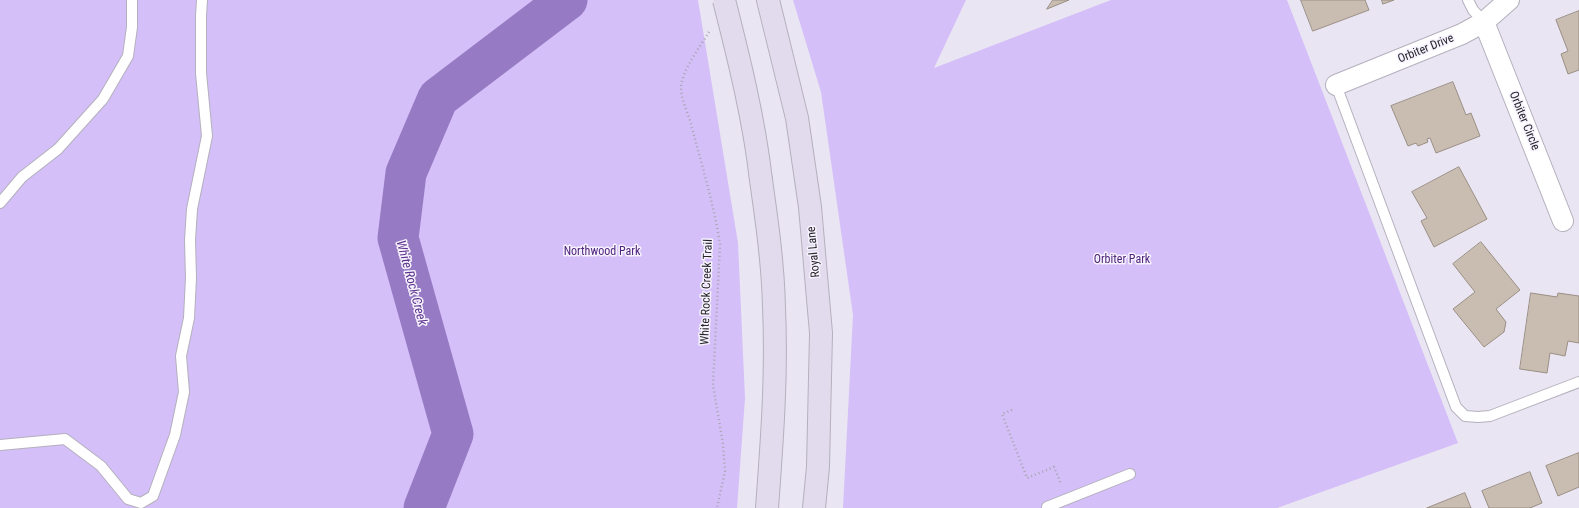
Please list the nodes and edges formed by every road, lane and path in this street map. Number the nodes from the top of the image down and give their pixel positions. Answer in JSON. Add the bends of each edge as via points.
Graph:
{"nodes":[{"id":1,"x":132,"y":0,"type":"edge"},
{"id":2,"x":202,"y":0,"type":"edge"},
{"id":3,"x":724,"y":0,"type":"edge"},
{"id":4,"x":768,"y":0,"type":"edge"},
{"id":5,"x":1468,"y":0,"type":"edge"},
{"id":6,"x":1509,"y":0,"type":"edge"},
{"id":7,"x":1484,"y":22,"type":"junction"},
{"id":8,"x":710,"y":31,"type":"dead end"},
{"id":9,"x":1336,"y":85,"type":"joint"},
{"id":10,"x":0,"y":203,"type":"edge"},
{"id":11,"x":1563,"y":221,"type":"dead end"},
{"id":12,"x":1579,"y":382,"type":"edge"},
{"id":13,"x":1012,"y":410,"type":"dead end"},
{"id":14,"x":0,"y":445,"type":"edge"},
{"id":15,"x":1130,"y":474,"type":"dead end"},
{"id":16,"x":1067,"y":499,"type":"junction"},
{"id":17,"x":717,"y":508,"type":"edge"},
{"id":18,"x":767,"y":508,"type":"edge"},
{"id":19,"x":814,"y":508,"type":"edge"},
{"id":20,"x":1048,"y":508,"type":"edge"}],
"edges":[{"from":1,"to":10,"type":"lane","via":[[128,56],[103,99],[58,149],[22,177]]},
{"from":2,"to":14,"type":"lane","via":[[201,73],[207,136],[192,209],[189,318],[181,356],[184,392],[175,435],[153,496],[141,503],[128,499],[101,466],[65,439]]},
{"from":3,"to":18,"type":"main road","bridge":true,"via":[[740,61],[759,158],[769,231],[775,350]]},
{"from":4,"to":19,"type":"main road","name":"Royal Lane","via":[[797,118],[810,207],[821,333],[818,467]]},
{"from":5,"to":7,"type":"lane"},
{"from":6,"to":7,"type":"street","name":"Orbiter Drive"},
{"from":7,"to":9,"type":"street","name":"Orbiter Drive","via":[[1462,34]]},
{"from":7,"to":11,"type":"street","name":"Orbiter Circle"},
{"from":8,"to":17,"type":"path","name":"White Rock Creek Trail","via":[[686,71],[681,86],[720,244],[712,385],[723,444],[725,471]]},
{"from":9,"to":12,"type":"lane","via":[[1456,407],[1465,416],[1490,416]]},
{"from":13,"to":16,"type":"path","via":[[1002,414],[1027,478],[1054,467]]},
{"from":15,"to":16,"type":"lane"},
{"from":16,"to":20,"type":"lane"}]}
